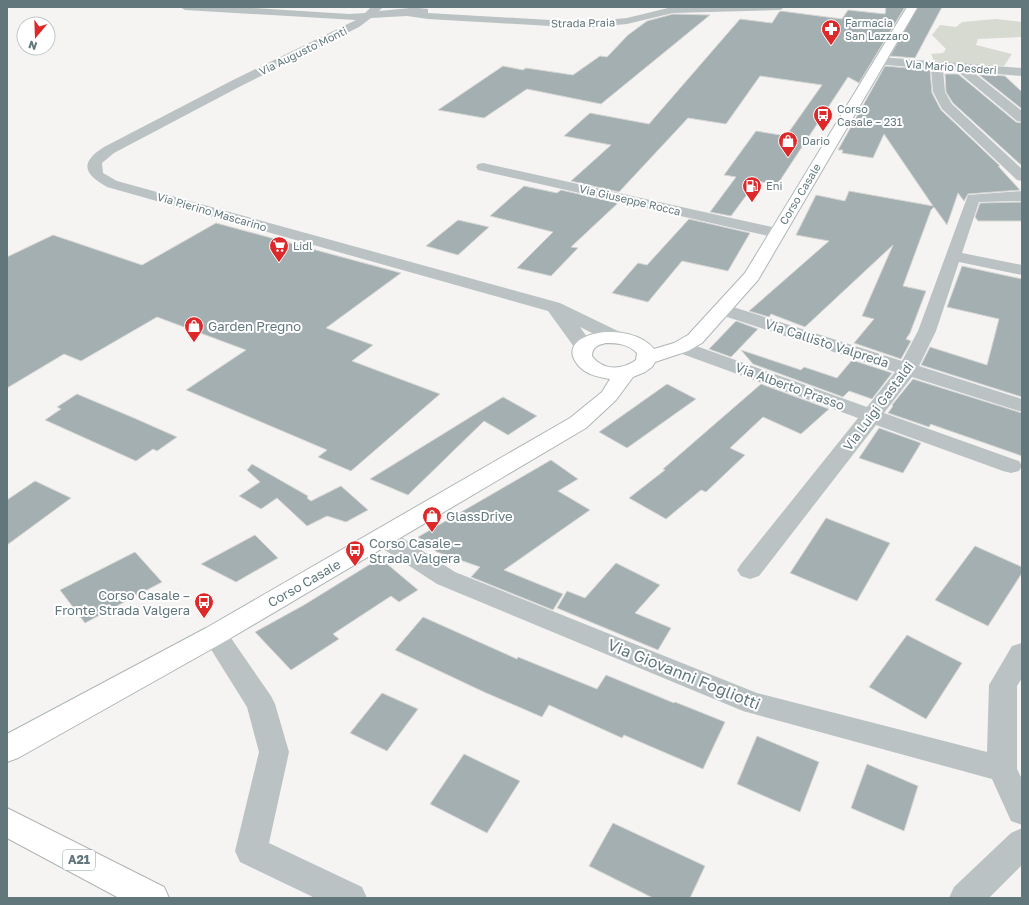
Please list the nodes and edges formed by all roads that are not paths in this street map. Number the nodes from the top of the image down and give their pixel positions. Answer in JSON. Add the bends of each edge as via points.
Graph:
{"nodes":[{"id":1,"x":185,"y":7,"type":"edge"},
{"id":2,"x":378,"y":7,"type":"edge"},
{"id":3,"x":466,"y":7,"type":"edge"},
{"id":4,"x":473,"y":7,"type":"edge"},
{"id":5,"x":780,"y":7,"type":"edge"},
{"id":6,"x":913,"y":8,"type":"edge"},
{"id":7,"x":412,"y":9,"type":"edge"},
{"id":8,"x":366,"y":15,"type":"junction"},
{"id":9,"x":462,"y":18,"type":"junction"},
{"id":10,"x":880,"y":61,"type":"junction"},
{"id":11,"x":937,"y":66,"type":"junction"},
{"id":12,"x":961,"y":68,"type":"junction"},
{"id":13,"x":1022,"y":72,"type":"edge"},
{"id":14,"x":223,"y":90,"type":"joint"},
{"id":15,"x":1005,"y":103,"type":"junction"},
{"id":16,"x":1022,"y":103,"type":"edge"},
{"id":17,"x":1022,"y":118,"type":"edge"},
{"id":18,"x":483,"y":167,"type":"dead end"},
{"id":19,"x":1022,"y":177,"type":"edge"},
{"id":20,"x":1022,"y":196,"type":"edge"},
{"id":21,"x":778,"y":233,"type":"junction"},
{"id":22,"x":953,"y":256,"type":"junction"},
{"id":23,"x":1022,"y":270,"type":"edge"},
{"id":24,"x":554,"y":307,"type":"junction"},
{"id":25,"x":724,"y":310,"type":"junction"},
{"id":26,"x":703,"y":330,"type":"junction"},
{"id":27,"x":623,"y":338,"type":"junction"},
{"id":28,"x":681,"y":346,"type":"junction"},
{"id":29,"x":584,"y":347,"type":"junction"},
{"id":30,"x":647,"y":358,"type":"junction"},
{"id":31,"x":590,"y":367,"type":"junction"},
{"id":32,"x":908,"y":369,"type":"junction"},
{"id":33,"x":625,"y":373,"type":"junction"},
{"id":34,"x":1022,"y":406,"type":"edge"},
{"id":35,"x":595,"y":408,"type":"junction"},
{"id":36,"x":872,"y":415,"type":"junction"},
{"id":37,"x":1011,"y":466,"type":"dead end"},
{"id":38,"x":383,"y":537,"type":"junction"},
{"id":39,"x":750,"y":570,"type":"dead end"},
{"id":40,"x":215,"y":635,"type":"junction"},
{"id":41,"x":1022,"y":654,"type":"edge"},
{"id":42,"x":7,"y":749,"type":"edge"},
{"id":43,"x":1002,"y":769,"type":"junction"},
{"id":44,"x":1022,"y":812,"type":"edge"},
{"id":45,"x":7,"y":822,"type":"edge"},
{"id":46,"x":1022,"y":843,"type":"edge"},
{"id":47,"x":152,"y":898,"type":"edge"},
{"id":48,"x":350,"y":898,"type":"edge"},
{"id":49,"x":966,"y":898,"type":"edge"}],
"edges":[{"from":1,"to":8,"type":"street","via":[[337,16]]},
{"from":2,"to":8,"type":"street","name":"Via Augusto Monti"},
{"from":3,"to":7,"type":"street"},
{"from":4,"to":9,"type":"street"},
{"from":5,"to":9,"type":"street","name":"Strada Praia","via":[[674,10],[627,21],[584,25]]},
{"from":6,"to":10,"type":"main road","name":"Corso Casale","via":[[908,12]]},
{"from":7,"to":8,"type":"street"},
{"from":7,"to":9,"type":"street","name":"Strada Praia","via":[[421,16]]},
{"from":8,"to":14,"type":"street","name":"Via Augusto Monti","via":[[364,20],[355,25]]},
{"from":10,"to":11,"type":"street","name":"Via Mario Desderi"},
{"from":10,"to":21,"type":"main road","name":"Corso Casale"},
{"from":11,"to":12,"type":"street","name":"Via Mario Desderi"},
{"from":11,"to":19,"type":"street","via":[[938,92],[946,106]]},
{"from":12,"to":13,"type":"street","name":"Via Mario Desderi"},
{"from":12,"to":15,"type":"street"},
{"from":14,"to":24,"type":"street","name":"Via Pierino Mascarino","via":[[101,156],[94,165],[97,175],[120,186]]},
{"from":15,"to":16,"type":"street"},
{"from":15,"to":17,"type":"street"},
{"from":18,"to":21,"type":"street","name":"Via Giuseppe Rocca"},
{"from":20,"to":22,"type":"street","name":"Via Luigi Gastaldi","via":[[973,198]]},
{"from":21,"to":25,"type":"main road","name":"Corso Casale","via":[[752,276]]},
{"from":22,"to":23,"type":"street"},
{"from":22,"to":32,"type":"street","name":"Via Luigi Gastaldi","via":[[928,331]]},
{"from":24,"to":27,"type":"street","name":"Via Pierino Mascarino"},
{"from":24,"to":29,"type":"street"},
{"from":25,"to":26,"type":"main road","name":"Corso Casale"},
{"from":25,"to":32,"type":"street","name":"Via Callisto Valpreda"},
{"from":26,"to":27,"type":"main road","via":[[664,337]]},
{"from":26,"to":28,"type":"main road","name":"Corso Casale","via":[[695,339]]},
{"from":27,"to":29,"type":"main road","via":[[596,339]]},
{"from":27,"to":30,"type":"main road","via":[[644,348]]},
{"from":28,"to":30,"type":"main road","name":"Corso Casale"},
{"from":28,"to":36,"type":"street","name":"Via Alberto Prasso"},
{"from":29,"to":31,"type":"main road","via":[[582,357]]},
{"from":30,"to":33,"type":"main road","name":"Corso Casale","via":[[640,367]]},
{"from":31,"to":33,"type":"main road","via":[[607,373]]},
{"from":31,"to":35,"type":"main road","via":[[596,388]]},
{"from":32,"to":34,"type":"street","name":"Via Callisto Valpreda"},
{"from":32,"to":36,"type":"street","name":"Via Luigi Gastaldi"},
{"from":33,"to":35,"type":"main road","name":"Corso Casale","via":[[609,396]]},
{"from":35,"to":38,"type":"main road","name":"Corso Casale","via":[[578,423]]},
{"from":36,"to":37,"type":"street","name":"Via Alberto Prasso"},
{"from":36,"to":39,"type":"street","name":"Via Luigi Gastaldi"},
{"from":38,"to":40,"type":"main road","name":"Corso Casale"},
{"from":38,"to":43,"type":"street","name":"Via Giovanni Fogliotti","via":[[446,578],[753,703]]},
{"from":40,"to":42,"type":"main road","name":"Corso Casale"},
{"from":40,"to":48,"type":"street","via":[[261,704],[274,752],[251,850]]},
{"from":41,"to":43,"type":"street","via":[[1003,686]]},
{"from":43,"to":44,"type":"street"},
{"from":45,"to":47,"type":"main road","number":"A21"},
{"from":46,"to":49,"type":"street"}]}
